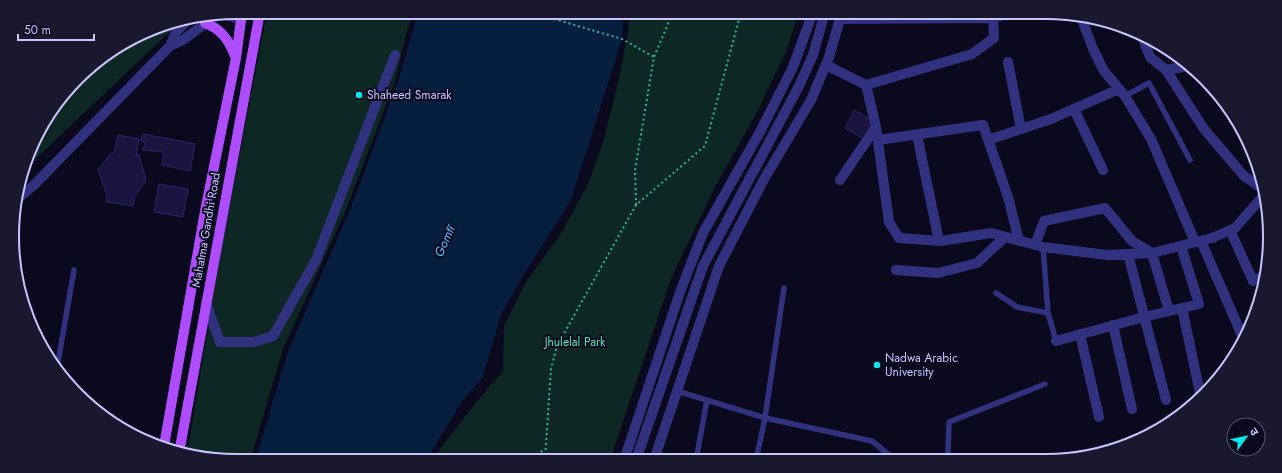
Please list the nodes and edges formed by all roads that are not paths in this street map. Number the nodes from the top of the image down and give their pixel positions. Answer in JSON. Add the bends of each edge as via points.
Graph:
{"nodes":[{"id":1,"x":241,"y":19,"type":"edge"},
{"id":2,"x":259,"y":19,"type":"edge"},
{"id":3,"x":810,"y":19,"type":"edge"},
{"id":4,"x":823,"y":19,"type":"edge"},
{"id":5,"x":841,"y":19,"type":"edge"},
{"id":6,"x":993,"y":19,"type":"edge"},
{"id":7,"x":209,"y":21,"type":"edge"},
{"id":8,"x":1083,"y":22,"type":"edge"},
{"id":9,"x":205,"y":23,"type":"junction"},
{"id":10,"x":183,"y":25,"type":"edge"},
{"id":11,"x":1144,"y":42,"type":"edge"},
{"id":12,"x":170,"y":46,"type":"junction"},
{"id":13,"x":395,"y":55,"type":"dead end"},
{"id":14,"x":236,"y":58,"type":"junction"},
{"id":15,"x":1008,"y":62,"type":"dead end"},
{"id":16,"x":826,"y":65,"type":"junction"},
{"id":17,"x":1182,"y":67,"type":"edge"},
{"id":18,"x":1166,"y":70,"type":"junction"},
{"id":19,"x":866,"y":85,"type":"junction"},
{"id":20,"x":1122,"y":92,"type":"junction"},
{"id":21,"x":1074,"y":108,"type":"junction"},
{"id":22,"x":876,"y":127,"type":"junction"},
{"id":23,"x":1021,"y":129,"type":"junction"},
{"id":24,"x":917,"y":135,"type":"junction"},
{"id":25,"x":878,"y":140,"type":"junction"},
{"id":26,"x":988,"y":140,"type":"junction"},
{"id":27,"x":1190,"y":160,"type":"dead end"},
{"id":28,"x":1103,"y":170,"type":"dead end"},
{"id":29,"x":840,"y":180,"type":"dead end"},
{"id":30,"x":1257,"y":185,"type":"edge"},
{"id":31,"x":23,"y":194,"type":"edge"},
{"id":32,"x":1260,"y":200,"type":"edge"},
{"id":33,"x":1230,"y":230,"type":"junction"},
{"id":34,"x":1006,"y":237,"type":"junction"},
{"id":35,"x":938,"y":241,"type":"junction"},
{"id":36,"x":1018,"y":241,"type":"junction"},
{"id":37,"x":1198,"y":241,"type":"junction"},
{"id":38,"x":1039,"y":246,"type":"junction"},
{"id":39,"x":1181,"y":246,"type":"junction"},
{"id":40,"x":1152,"y":253,"type":"junction"},
{"id":41,"x":1128,"y":254,"type":"junction"},
{"id":42,"x":74,"y":270,"type":"dead end"},
{"id":43,"x":896,"y":270,"type":"dead end"},
{"id":44,"x":1259,"y":279,"type":"edge"},
{"id":45,"x":784,"y":288,"type":"dead end"},
{"id":46,"x":996,"y":294,"type":"dead end"},
{"id":47,"x":206,"y":302,"type":"junction"},
{"id":48,"x":1182,"y":308,"type":"junction"},
{"id":49,"x":1169,"y":311,"type":"junction"},
{"id":50,"x":1048,"y":313,"type":"junction"},
{"id":51,"x":1144,"y":317,"type":"junction"},
{"id":52,"x":1113,"y":325,"type":"junction"},
{"id":53,"x":1241,"y":333,"type":"edge"},
{"id":54,"x":1080,"y":334,"type":"junction"},
{"id":55,"x":1056,"y":341,"type":"joint"},
{"id":56,"x":58,"y":360,"type":"edge"},
{"id":57,"x":1046,"y":384,"type":"dead end"},
{"id":58,"x":1199,"y":390,"type":"edge"},
{"id":59,"x":677,"y":391,"type":"junction"},
{"id":60,"x":707,"y":400,"type":"junction"},
{"id":61,"x":1166,"y":400,"type":"dead end"},
{"id":62,"x":1132,"y":409,"type":"dead end"},
{"id":63,"x":1099,"y":417,"type":"dead end"},
{"id":64,"x":765,"y":418,"type":"junction"},
{"id":65,"x":165,"y":441,"type":"edge"},
{"id":66,"x":180,"y":447,"type":"edge"},
{"id":67,"x":626,"y":454,"type":"edge"},
{"id":68,"x":638,"y":454,"type":"edge"},
{"id":69,"x":656,"y":454,"type":"edge"},
{"id":70,"x":697,"y":454,"type":"edge"},
{"id":71,"x":757,"y":454,"type":"edge"},
{"id":72,"x":887,"y":454,"type":"edge"},
{"id":73,"x":947,"y":454,"type":"edge"}],
"edges":[{"from":1,"to":14,"type":"main road","name":"Mahatma Gandhi Road"},
{"from":2,"to":47,"type":"main road","name":"Mahatma Gandhi Road"},
{"from":3,"to":67,"type":"street","via":[[793,67],[703,233],[680,292]]},
{"from":4,"to":68,"type":"street","via":[[813,55],[799,86],[703,266]]},
{"from":5,"to":16,"type":"street"},
{"from":6,"to":19,"type":"street","via":[[994,38],[972,54]]},
{"from":7,"to":9,"type":"street"},
{"from":8,"to":20,"type":"street","via":[[1104,71]]},
{"from":9,"to":12,"type":"street","via":[[183,40]]},
{"from":9,"to":14,"type":"main road","via":[[227,38]]},
{"from":10,"to":12,"type":"street","via":[[176,32]]},
{"from":11,"to":18,"type":"street","via":[[1150,57]]},
{"from":12,"to":31,"type":"street"},
{"from":13,"to":47,"type":"street","via":[[316,260],[274,336],[254,342],[220,342]]},
{"from":14,"to":65,"type":"main road","name":"Mahatma Gandhi Road"},
{"from":15,"to":23,"type":"street"},
{"from":16,"to":19,"type":"street"},
{"from":16,"to":59,"type":"street","via":[[811,100],[763,181],[723,257]]},
{"from":17,"to":18,"type":"street"},
{"from":18,"to":30,"type":"street","via":[[1204,129],[1244,176]]},
{"from":19,"to":22,"type":"street"},
{"from":20,"to":21,"type":"street"},
{"from":20,"to":27,"type":"lane","via":[[1149,84]]},
{"from":20,"to":37,"type":"street","via":[[1151,139]]},
{"from":21,"to":23,"type":"street"},
{"from":21,"to":28,"type":"street"},
{"from":22,"to":25,"type":"street"},
{"from":22,"to":29,"type":"street"},
{"from":23,"to":26,"type":"street"},
{"from":24,"to":25,"type":"street"},
{"from":24,"to":26,"type":"street","via":[[983,125]]},
{"from":24,"to":35,"type":"street"},
{"from":25,"to":35,"type":"street","via":[[889,222],[899,238]]},
{"from":26,"to":36,"type":"street","via":[[1008,197]]},
{"from":32,"to":33,"type":"street","via":[[1235,228]]},
{"from":33,"to":37,"type":"street"},
{"from":33,"to":44,"type":"street","via":[[1253,282]]},
{"from":34,"to":35,"type":"street","via":[[991,233]]},
{"from":34,"to":36,"type":"street"},
{"from":34,"to":43,"type":"street","via":[[977,263],[938,273]]},
{"from":36,"to":38,"type":"street"},
{"from":37,"to":39,"type":"street"},
{"from":37,"to":53,"type":"street"},
{"from":38,"to":40,"type":"street","via":[[1044,221],[1105,208],[1132,241]]},
{"from":38,"to":41,"type":"street","via":[[1107,255]]},
{"from":38,"to":50,"type":"lane"},
{"from":39,"to":40,"type":"street"},
{"from":39,"to":48,"type":"street","via":[[1199,304]]},
{"from":40,"to":41,"type":"street"},
{"from":40,"to":49,"type":"street"},
{"from":41,"to":51,"type":"street"},
{"from":42,"to":56,"type":"lane"},
{"from":45,"to":64,"type":"lane"},
{"from":46,"to":50,"type":"lane","via":[[1017,307]]},
{"from":47,"to":66,"type":"main road","name":"Mahatma Gandhi Road"},
{"from":48,"to":49,"type":"street"},
{"from":48,"to":58,"type":"street"},
{"from":49,"to":51,"type":"street"},
{"from":50,"to":55,"type":"lane"},
{"from":51,"to":52,"type":"street"},
{"from":51,"to":61,"type":"street"},
{"from":52,"to":54,"type":"street"},
{"from":52,"to":62,"type":"street"},
{"from":54,"to":55,"type":"street"},
{"from":54,"to":63,"type":"street"},
{"from":57,"to":73,"type":"lane","via":[[948,422]]},
{"from":59,"to":60,"type":"lane"},
{"from":59,"to":69,"type":"street"},
{"from":60,"to":64,"type":"lane"},
{"from":60,"to":70,"type":"lane"},
{"from":64,"to":71,"type":"lane"},
{"from":64,"to":72,"type":"lane","via":[[872,442]]}]}
